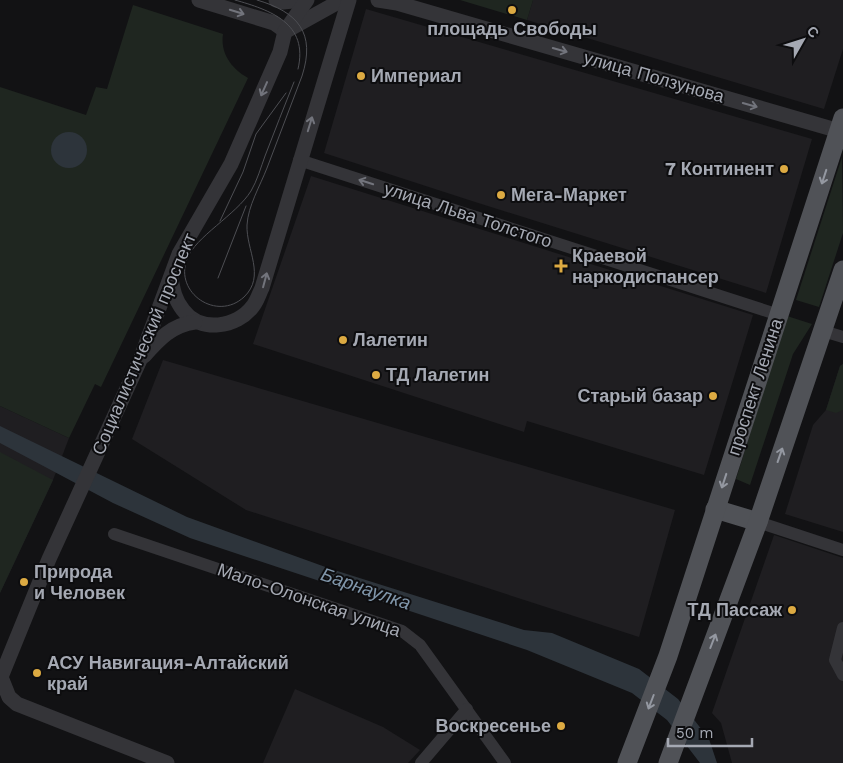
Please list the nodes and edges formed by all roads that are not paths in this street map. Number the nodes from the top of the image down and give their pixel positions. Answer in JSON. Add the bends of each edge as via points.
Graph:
{"nodes":[{"id":1,"x":199,"y":0,"type":"edge"},
{"id":2,"x":276,"y":0,"type":"edge"},
{"id":3,"x":303,"y":0,"type":"edge"},
{"id":4,"x":307,"y":0,"type":"edge"},
{"id":5,"x":342,"y":0,"type":"edge"},
{"id":6,"x":349,"y":0,"type":"edge"},
{"id":7,"x":378,"y":0,"type":"edge"},
{"id":8,"x":281,"y":33,"type":"junction"},
{"id":9,"x":842,"y":127,"type":"edge"},
{"id":10,"x":300,"y":160,"type":"junction"},
{"id":11,"x":843,"y":270,"type":"edge"},
{"id":12,"x":171,"y":278,"type":"junction"},
{"id":13,"x":779,"y":315,"type":"junction"},
{"id":14,"x":196,"y":322,"type":"junction"},
{"id":15,"x":823,"y":331,"type":"junction"},
{"id":16,"x":843,"y":337,"type":"edge"},
{"id":17,"x":140,"y":360,"type":"junction"},
{"id":18,"x":715,"y":509,"type":"junction"},
{"id":19,"x":758,"y":522,"type":"junction"},
{"id":20,"x":114,"y":534,"type":"dead end"},
{"id":21,"x":843,"y":550,"type":"edge"},
{"id":22,"x":843,"y":628,"type":"edge"},
{"id":23,"x":843,"y":675,"type":"edge"},
{"id":24,"x":467,"y":709,"type":"junction"},
{"id":25,"x":628,"y":760,"type":"edge"},
{"id":26,"x":167,"y":763,"type":"edge"},
{"id":27,"x":421,"y":763,"type":"edge"},
{"id":28,"x":505,"y":763,"type":"edge"},
{"id":29,"x":668,"y":763,"type":"edge"}],
"edges":[{"from":1,"to":8,"type":"street","one_way":true},
{"from":2,"to":3,"type":"street"},
{"from":4,"to":8,"type":"street","name":"Социалистический проспект"},
{"from":5,"to":8,"type":"street"},
{"from":10,"to":6,"type":"street","one_way":true},
{"from":7,"to":9,"type":"street","name":"улица Ползунова","one_way":true},
{"from":8,"to":12,"type":"street","name":"Социалистический проспект","one_way":true,"via":[[231,164],[188,236]]},
{"from":9,"to":13,"type":"main road","name":"проспект Ленина","one_way":true},
{"from":13,"to":10,"type":"street","name":"улица Льва Толстого","one_way":true},
{"from":14,"to":10,"type":"street","one_way":true,"via":[[223,325],[238,319],[253,306],[262,288]]},
{"from":11,"to":15,"type":"main road"},
{"from":12,"to":14,"type":"street","via":[[175,297]]},
{"from":12,"to":17,"type":"street","name":"Социалистический проспект"},
{"from":13,"to":18,"type":"main road","name":"проспект Ленина","one_way":true},
{"from":14,"to":17,"type":"street","via":[[184,323],[170,330]]},
{"from":15,"to":16,"type":"street"},
{"from":19,"to":15,"type":"main road","one_way":true},
{"from":17,"to":26,"type":"street","name":"Социалистический проспект","via":[[70,512],[1,677],[4,687],[17,704]]},
{"from":18,"to":19,"type":"main road"},
{"from":18,"to":25,"type":"main road","name":"проспект Ленина","one_way":true,"via":[[668,656]]},
{"from":19,"to":21,"type":"street"},
{"from":29,"to":19,"type":"main road","one_way":true},
{"from":20,"to":24,"type":"street","name":"Мало-Олонская улица","via":[[402,631],[420,645]]},
{"from":22,"to":23,"type":"street","via":[[835,660]]},
{"from":24,"to":27,"type":"street"},
{"from":24,"to":28,"type":"street","name":"Мало-Олонская улица"}]}
